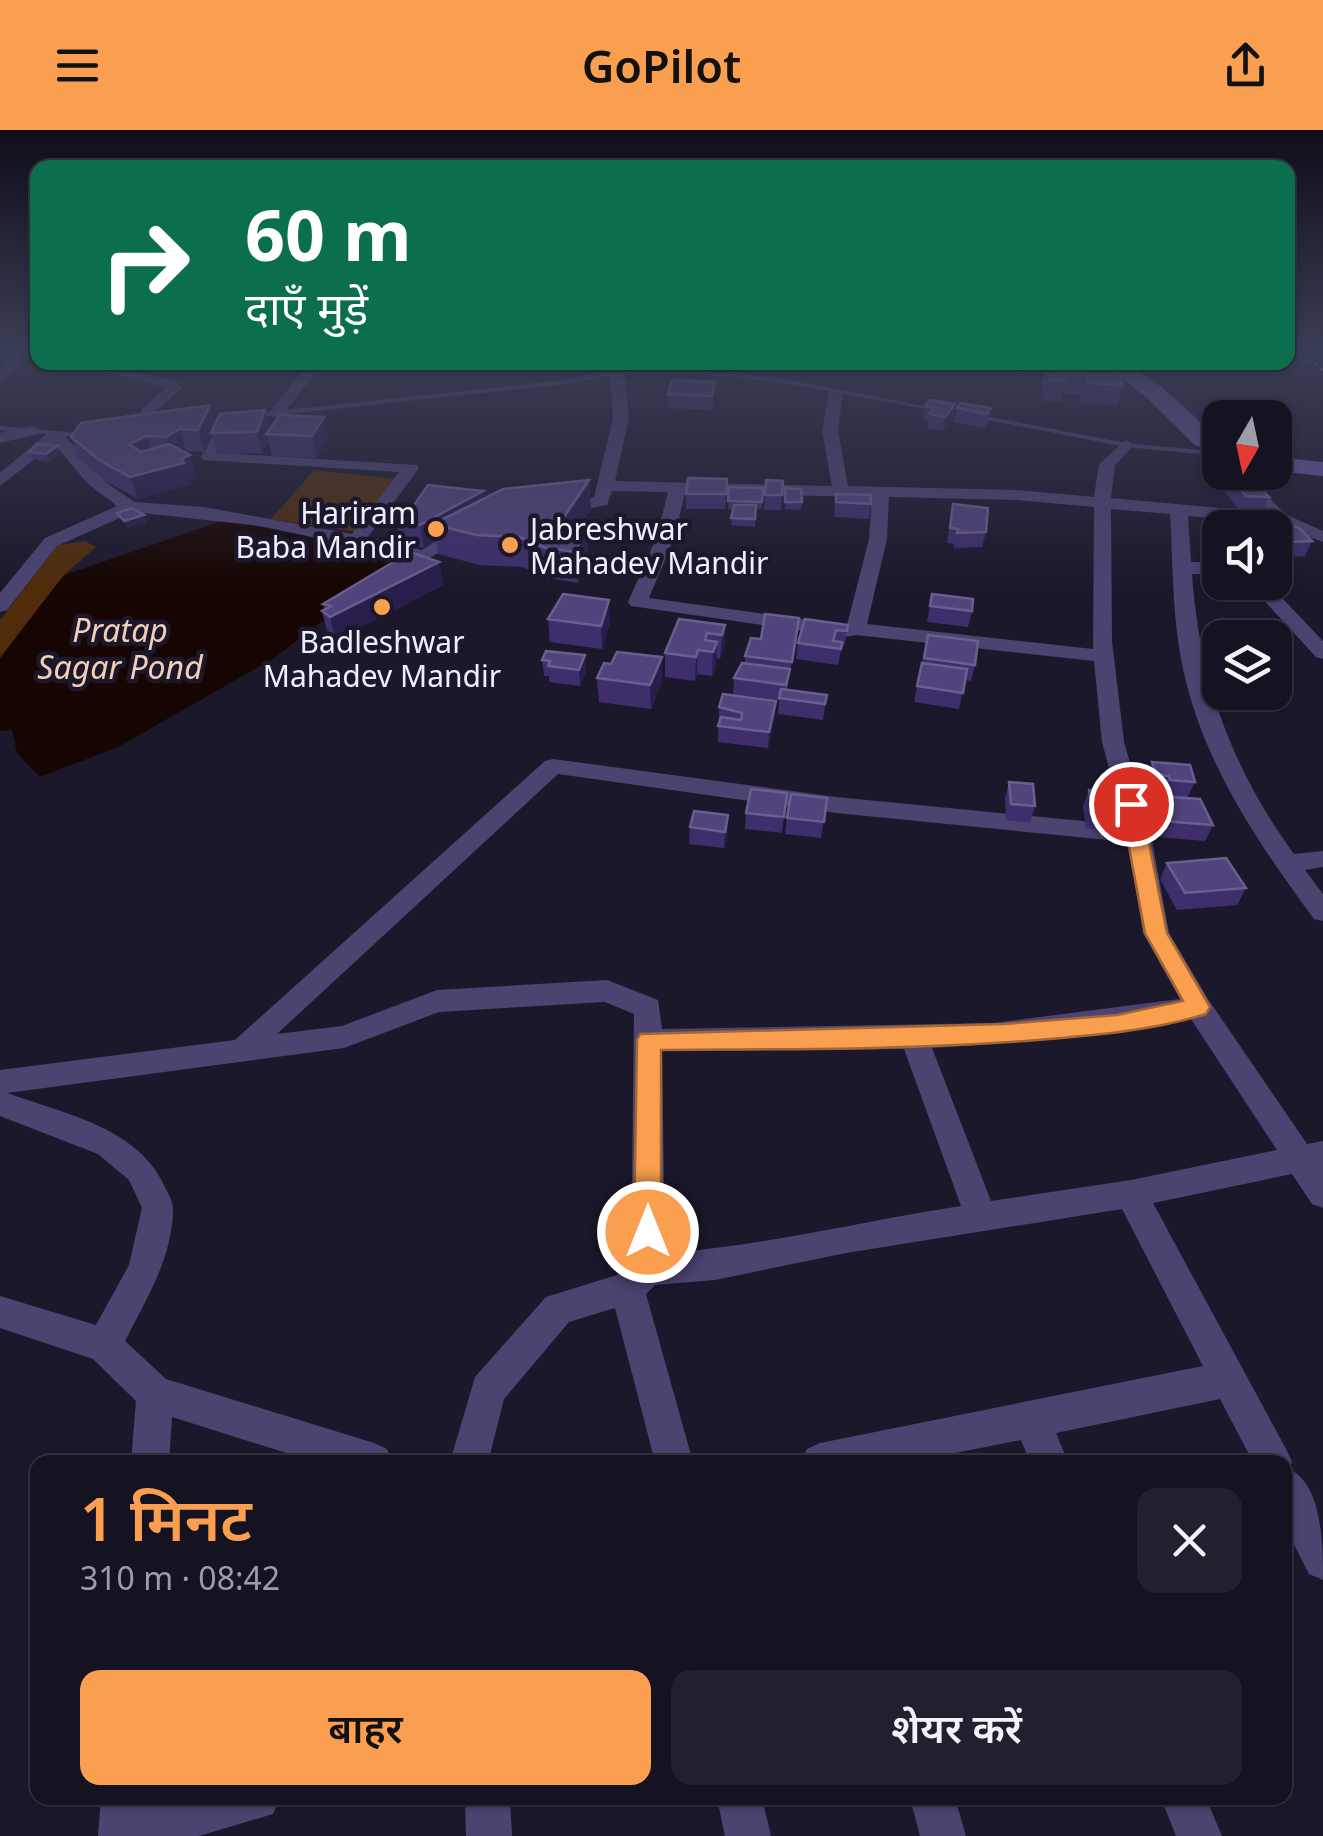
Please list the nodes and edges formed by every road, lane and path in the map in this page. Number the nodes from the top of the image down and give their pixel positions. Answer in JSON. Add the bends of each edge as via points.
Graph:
{"nodes":[{"id":1,"x":147,"y":430,"type":"edge"},
{"id":2,"x":224,"y":430,"type":"edge"},
{"id":3,"x":617,"y":430,"type":"edge"},
{"id":4,"x":830,"y":430,"type":"edge"},
{"id":5,"x":1053,"y":430,"type":"edge"},
{"id":6,"x":32,"y":431,"type":"joint"},
{"id":7,"x":138,"y":431,"type":"joint"},
{"id":8,"x":121,"y":434,"type":"edge"},
{"id":9,"x":55,"y":435,"type":"junction"},
{"id":10,"x":104,"y":436,"type":"edge"},
{"id":11,"x":1,"y":437,"type":"edge"},
{"id":12,"x":1126,"y":445,"type":"junction"},
{"id":13,"x":1202,"y":448,"type":"edge"},
{"id":14,"x":1292,"y":463,"type":"edge"},
{"id":15,"x":1323,"y":466,"type":"edge"},
{"id":16,"x":0,"y":481,"type":"edge"},
{"id":17,"x":606,"y":486,"type":"junction"},
{"id":18,"x":678,"y":487,"type":"junction"},
{"id":19,"x":1251,"y":490,"type":"edge"},
{"id":20,"x":880,"y":491,"type":"junction"},
{"id":21,"x":841,"y":492,"type":"junction"},
{"id":22,"x":1102,"y":502,"type":"junction"},
{"id":23,"x":131,"y":506,"type":"junction"},
{"id":24,"x":1272,"y":510,"type":"edge"},
{"id":25,"x":526,"y":512,"type":"edge"},
{"id":26,"x":1180,"y":513,"type":"junction"},
{"id":27,"x":1202,"y":514,"type":"edge"},
{"id":28,"x":480,"y":522,"type":"edge"},
{"id":29,"x":1292,"y":524,"type":"edge"},
{"id":30,"x":1323,"y":537,"type":"edge"},
{"id":31,"x":358,"y":540,"type":"junction"},
{"id":32,"x":1183,"y":568,"type":"junction"},
{"id":33,"x":1202,"y":568,"type":"edge"},
{"id":34,"x":1273,"y":600,"type":"edge"},
{"id":35,"x":0,"y":606,"type":"edge"},
{"id":36,"x":856,"y":629,"type":"junction"},
{"id":37,"x":1323,"y":653,"type":"edge"},
{"id":38,"x":1104,"y":656,"type":"junction"},
{"id":39,"x":1140,"y":835,"type":"junction"},
{"id":40,"x":1323,"y":859,"type":"edge"},
{"id":41,"x":1286,"y":864,"type":"junction"},
{"id":42,"x":1323,"y":912,"type":"edge"},
{"id":43,"x":1198,"y":1007,"type":"junction"},
{"id":44,"x":914,"y":1038,"type":"junction"},
{"id":45,"x":649,"y":1040,"type":"junction"},
{"id":46,"x":243,"y":1050,"type":"junction"},
{"id":47,"x":0,"y":1082,"type":"edge"},
{"id":48,"x":0,"y":1103,"type":"edge"},
{"id":49,"x":1311,"y":1156,"type":"edge"},
{"id":50,"x":1131,"y":1194,"type":"junction"},
{"id":51,"x":1323,"y":1194,"type":"edge"},
{"id":52,"x":982,"y":1218,"type":"junction"},
{"id":53,"x":637,"y":1279,"type":"junction"},
{"id":54,"x":0,"y":1312,"type":"edge"},
{"id":55,"x":104,"y":1345,"type":"junction"},
{"id":56,"x":1230,"y":1379,"type":"junction"},
{"id":57,"x":155,"y":1394,"type":"junction"},
{"id":58,"x":1032,"y":1420,"type":"junction"},
{"id":59,"x":151,"y":1455,"type":"edge"},
{"id":60,"x":351,"y":1455,"type":"edge"},
{"id":61,"x":471,"y":1455,"type":"edge"},
{"id":62,"x":673,"y":1455,"type":"edge"},
{"id":63,"x":855,"y":1455,"type":"edge"},
{"id":64,"x":1046,"y":1455,"type":"edge"},
{"id":65,"x":1269,"y":1455,"type":"edge"},
{"id":66,"x":1292,"y":1500,"type":"edge"},
{"id":67,"x":1323,"y":1560,"type":"edge"},
{"id":68,"x":219,"y":1805,"type":"edge"},
{"id":69,"x":488,"y":1805,"type":"edge"},
{"id":70,"x":741,"y":1805,"type":"edge"},
{"id":71,"x":934,"y":1805,"type":"edge"},
{"id":72,"x":1187,"y":1805,"type":"edge"},
{"id":73,"x":122,"y":1823,"type":"edge"},
{"id":74,"x":489,"y":1836,"type":"edge"},
{"id":75,"x":748,"y":1836,"type":"edge"},
{"id":76,"x":943,"y":1836,"type":"edge"},
{"id":77,"x":1199,"y":1836,"type":"edge"}],
"edges":[{"from":1,"to":7,"type":"lane"},
{"from":2,"to":31,"type":"street","via":[[209,457],[411,468]]},
{"from":3,"to":17,"type":"street"},
{"from":4,"to":21,"type":"street"},
{"from":5,"to":12,"type":"lane"},
{"from":6,"to":9,"type":"lane"},
{"from":6,"to":11,"type":"street"},
{"from":7,"to":8,"type":"lane"},
{"from":9,"to":10,"type":"lane"},
{"from":9,"to":16,"type":"street"},
{"from":9,"to":23,"type":"street","via":[[106,490]]},
{"from":12,"to":13,"type":"lane"},
{"from":12,"to":22,"type":"street","via":[[1107,464]]},
{"from":14,"to":15,"type":"main road"},
{"from":17,"to":18,"type":"street"},
{"from":17,"to":25,"type":"street","via":[[602,501],[582,508]]},
{"from":18,"to":21,"type":"street"},
{"from":18,"to":36,"type":"street","via":[[638,602]]},
{"from":19,"to":24,"type":"street"},
{"from":20,"to":21,"type":"street"},
{"from":20,"to":22,"type":"street"},
{"from":20,"to":36,"type":"street","via":[[878,539]]},
{"from":22,"to":26,"type":"street"},
{"from":22,"to":38,"type":"street"},
{"from":23,"to":31,"type":"street","via":[[193,510]]},
{"from":23,"to":35,"type":"street","via":[[51,542]]},
{"from":26,"to":27,"type":"street"},
{"from":26,"to":32,"type":"street"},
{"from":28,"to":31,"type":"street","via":[[425,556]]},
{"from":29,"to":30,"type":"street"},
{"from":32,"to":33,"type":"street"},
{"from":32,"to":41,"type":"street","via":[[1193,668],[1239,789]]},
{"from":34,"to":37,"type":"street"},
{"from":36,"to":38,"type":"street"},
{"from":38,"to":39,"type":"street","via":[[1113,742]]},
{"from":39,"to":43,"type":"street","via":[[1156,933]]},
{"from":39,"to":46,"type":"street","via":[[875,810],[553,766]]},
{"from":40,"to":41,"type":"street"},
{"from":41,"to":42,"type":"street"},
{"from":43,"to":44,"type":"street","via":[[1117,1024]]},
{"from":43,"to":49,"type":"street"},
{"from":44,"to":45,"type":"street"},
{"from":44,"to":52,"type":"street"},
{"from":45,"to":46,"type":"street","via":[[648,1008],[607,991],[437,1001],[344,1037]]},
{"from":45,"to":53,"type":"street"},
{"from":46,"to":47,"type":"street"},
{"from":48,"to":55,"type":"street","via":[[109,1144],[141,1171],[158,1208],[145,1268]]},
{"from":49,"to":50,"type":"street"},
{"from":49,"to":51,"type":"street"},
{"from":50,"to":52,"type":"street"},
{"from":50,"to":56,"type":"street"},
{"from":52,"to":53,"type":"street"},
{"from":53,"to":61,"type":"street","via":[[558,1310],[488,1390]]},
{"from":53,"to":62,"type":"street"},
{"from":54,"to":55,"type":"street"},
{"from":55,"to":57,"type":"street"},
{"from":56,"to":58,"type":"street"},
{"from":56,"to":65,"type":"street"},
{"from":57,"to":59,"type":"street"},
{"from":57,"to":60,"type":"street"},
{"from":58,"to":63,"type":"street"},
{"from":58,"to":64,"type":"street"},
{"from":66,"to":67,"type":"street"},
{"from":68,"to":73,"type":"street"},
{"from":69,"to":74,"type":"street"},
{"from":70,"to":75,"type":"street"},
{"from":71,"to":76,"type":"street"},
{"from":72,"to":77,"type":"street"}]}
